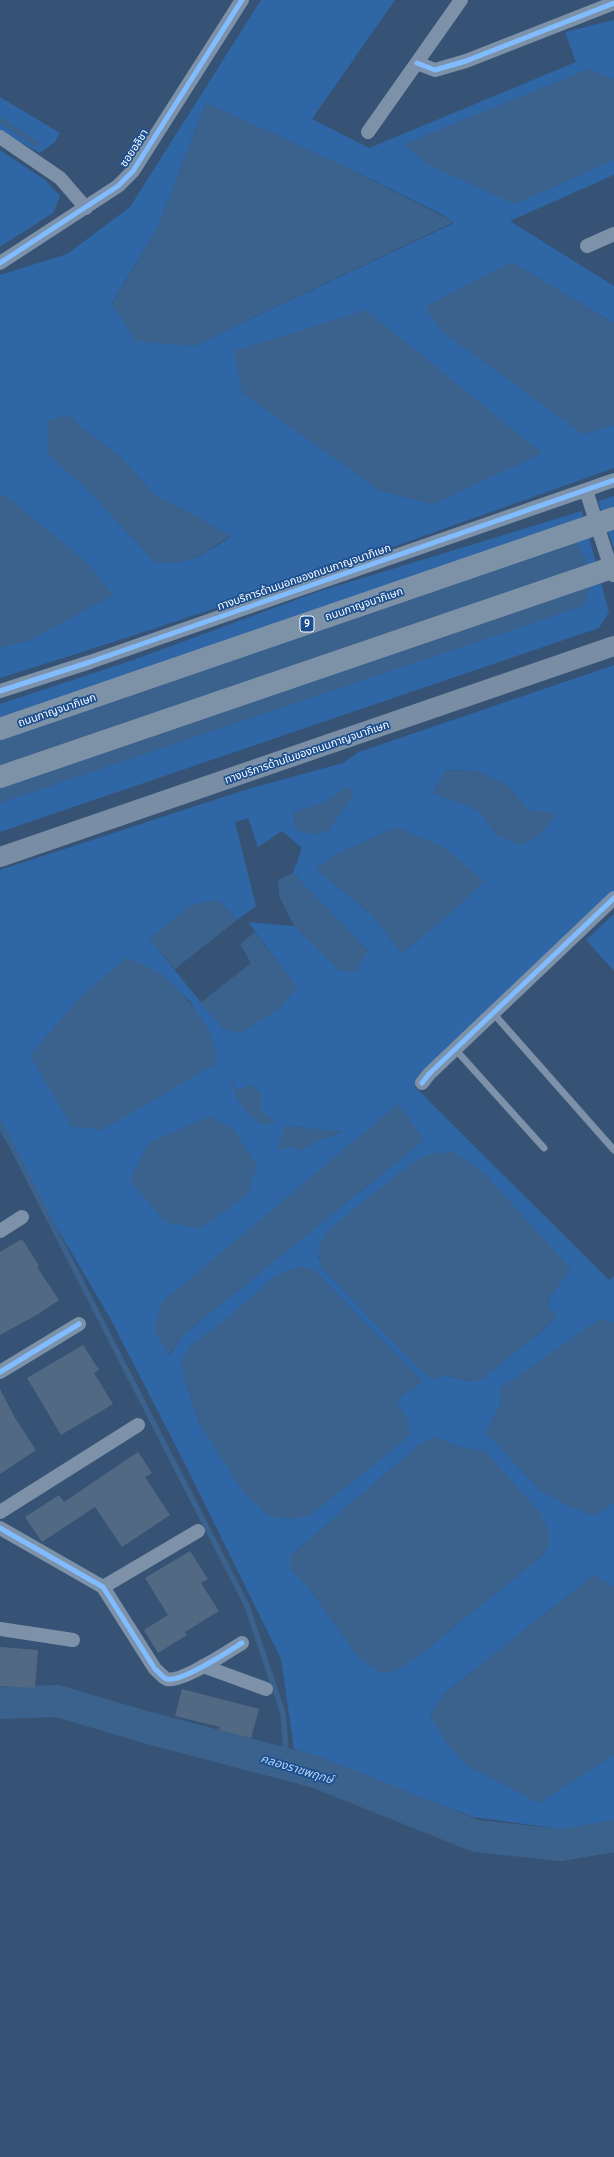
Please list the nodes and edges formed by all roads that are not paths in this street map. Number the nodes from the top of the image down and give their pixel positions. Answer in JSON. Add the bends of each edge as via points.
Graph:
{"nodes":[{"id":1,"x":242,"y":0,"type":"edge"},
{"id":2,"x":461,"y":0,"type":"edge"},
{"id":3,"x":614,"y":3,"type":"edge"},
{"id":4,"x":417,"y":63,"type":"junction"},
{"id":5,"x":368,"y":132,"type":"dead end"},
{"id":6,"x":0,"y":138,"type":"edge"},
{"id":7,"x":86,"y":208,"type":"junction"},
{"id":8,"x":614,"y":234,"type":"edge"},
{"id":9,"x":587,"y":246,"type":"dead end"},
{"id":10,"x":0,"y":263,"type":"edge"},
{"id":11,"x":614,"y":480,"type":"edge"},
{"id":12,"x":586,"y":490,"type":"junction"},
{"id":13,"x":614,"y":518,"type":"edge"},
{"id":14,"x":614,"y":566,"type":"edge"},
{"id":15,"x":614,"y":578,"type":"edge"},
{"id":16,"x":614,"y":646,"type":"edge"},
{"id":17,"x":0,"y":691,"type":"edge"},
{"id":18,"x":0,"y":729,"type":"edge"},
{"id":19,"x":0,"y":777,"type":"edge"},
{"id":20,"x":0,"y":857,"type":"edge"},
{"id":21,"x":614,"y":898,"type":"edge"},
{"id":22,"x":493,"y":1013,"type":"junction"},
{"id":23,"x":456,"y":1049,"type":"junction"},
{"id":24,"x":422,"y":1083,"type":"dead end"},
{"id":25,"x":544,"y":1148,"type":"dead end"},
{"id":26,"x":614,"y":1150,"type":"edge"},
{"id":27,"x":22,"y":1217,"type":"dead end"},
{"id":28,"x":0,"y":1231,"type":"edge"},
{"id":29,"x":79,"y":1324,"type":"dead end"},
{"id":30,"x":0,"y":1372,"type":"edge"},
{"id":31,"x":138,"y":1425,"type":"dead end"},
{"id":32,"x":0,"y":1512,"type":"edge"},
{"id":33,"x":0,"y":1528,"type":"edge"},
{"id":34,"x":198,"y":1531,"type":"dead end"},
{"id":35,"x":104,"y":1587,"type":"junction"},
{"id":36,"x":0,"y":1629,"type":"edge"},
{"id":37,"x":73,"y":1640,"type":"dead end"},
{"id":38,"x":242,"y":1643,"type":"dead end"},
{"id":39,"x":203,"y":1666,"type":"junction"},
{"id":40,"x":266,"y":1689,"type":"dead end"}],
"edges":[{"from":1,"to":7,"type":"street","name":"ซอยอลิชา","via":[[133,171],[118,186]]},
{"from":2,"to":4,"type":"street"},
{"from":3,"to":4,"type":"street","via":[[466,61],[435,70]]},
{"from":4,"to":5,"type":"street"},
{"from":6,"to":7,"type":"street","via":[[60,178]]},
{"from":7,"to":10,"type":"street","name":"ซอยอลิชา"},
{"from":8,"to":9,"type":"street"},
{"from":11,"to":12,"type":"street","name":"ทางบริการด้านนอกของถนนกาญจนาภิเษก"},
{"from":12,"to":15,"type":"street"},
{"from":12,"to":17,"type":"street","name":"ทางบริการด้านนอกของถนนกาญจนาภิเษก"},
{"from":13,"to":18,"type":"highway","name":"ถนนกาญจนาภิเษก","number":"9","bridge":true},
{"from":14,"to":19,"type":"highway","bridge":true},
{"from":16,"to":20,"type":"main road","name":"ทางบริการด้านในของถนนกาญจนาภิเษก"},
{"from":21,"to":22,"type":"street"},
{"from":22,"to":23,"type":"street"},
{"from":22,"to":26,"type":"lane"},
{"from":23,"to":24,"type":"street"},
{"from":23,"to":25,"type":"lane"},
{"from":27,"to":28,"type":"street"},
{"from":29,"to":30,"type":"street"},
{"from":31,"to":32,"type":"street"},
{"from":33,"to":35,"type":"street"},
{"from":34,"to":35,"type":"street"},
{"from":35,"to":39,"type":"street","via":[[155,1669],[166,1679],[176,1679]]},
{"from":36,"to":37,"type":"street"},
{"from":38,"to":39,"type":"street"},
{"from":39,"to":40,"type":"street"}]}
